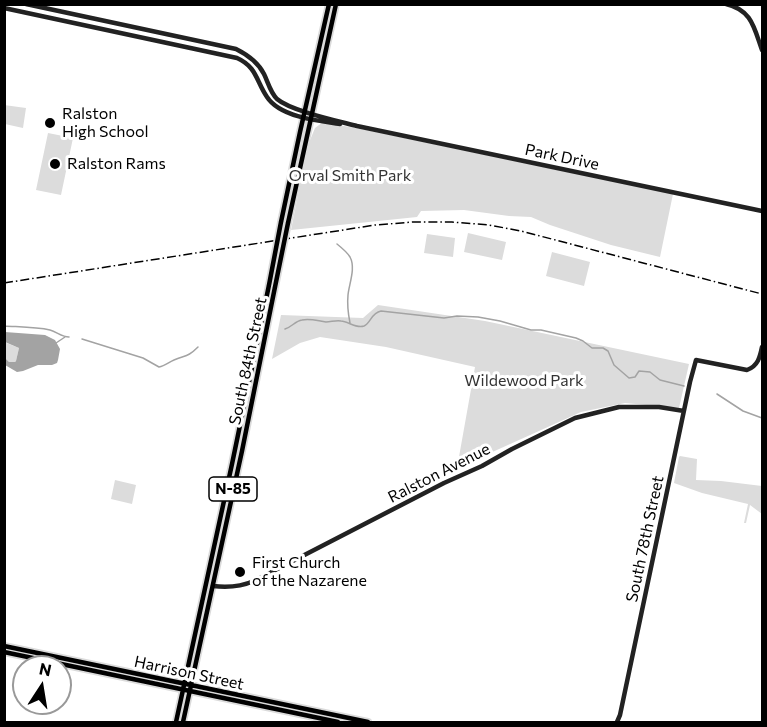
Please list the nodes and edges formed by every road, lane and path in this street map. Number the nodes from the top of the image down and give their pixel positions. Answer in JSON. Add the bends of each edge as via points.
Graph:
{"nodes":[{"id":1,"x":26,"y":4,"type":"edge"},
{"id":2,"x":329,"y":4,"type":"edge"},
{"id":3,"x":336,"y":4,"type":"edge"},
{"id":4,"x":726,"y":4,"type":"edge"},
{"id":5,"x":4,"y":8,"type":"edge"},
{"id":6,"x":762,"y":50,"type":"edge"},
{"id":7,"x":304,"y":114,"type":"junction"},
{"id":8,"x":311,"y":116,"type":"junction"},
{"id":9,"x":762,"y":211,"type":"edge"},
{"id":10,"x":762,"y":347,"type":"edge"},
{"id":11,"x":684,"y":411,"type":"junction"},
{"id":12,"x":214,"y":547,"type":"junction"},
{"id":13,"x":213,"y":586,"type":"junction"},
{"id":14,"x":4,"y":646,"type":"edge"},
{"id":15,"x":4,"y":652,"type":"edge"},
{"id":16,"x":184,"y":687,"type":"junction"},
{"id":17,"x":191,"y":688,"type":"junction"},
{"id":18,"x":176,"y":723,"type":"edge"},
{"id":19,"x":183,"y":723,"type":"edge"},
{"id":20,"x":338,"y":723,"type":"edge"},
{"id":21,"x":368,"y":723,"type":"edge"},
{"id":22,"x":616,"y":723,"type":"edge"}],
"edges":[{"from":1,"to":7,"type":"street","name":"Park Drive","via":[[236,49],[259,65],[278,99]]},
{"from":2,"to":7,"type":"main road","name":"South 84th Street","number":"N-85"},
{"from":3,"to":8,"type":"main road","name":"South 84th Street","number":"N-85"},
{"from":4,"to":6,"type":"street","via":[[743,8]]},
{"from":5,"to":7,"type":"street","name":"Park Drive","via":[[237,58],[253,70],[272,104]]},
{"from":7,"to":8,"type":"street","name":"Park Drive"},
{"from":7,"to":12,"type":"main road","name":"South 84th Street","number":"N-85","bridge":true},
{"from":8,"to":9,"type":"street","name":"Park Drive"},
{"from":8,"to":13,"type":"main road","name":"South 84th Street","number":"N-85","bridge":true},
{"from":10,"to":11,"type":"street","name":"South 78th Street","via":[[758,361],[744,369],[696,360]]},
{"from":11,"to":13,"type":"street","name":"Ralston Avenue","via":[[621,407],[575,418],[254,581],[226,588]]},
{"from":11,"to":22,"type":"street","name":"South 78th Street"},
{"from":12,"to":13,"type":"main road","via":[[210,580]]},
{"from":12,"to":16,"type":"main road","name":"South 84th Street","number":"N-85"},
{"from":13,"to":17,"type":"main road","name":"South 84th Street","number":"N-85"},
{"from":14,"to":16,"type":"main road","name":"Harrison Street"},
{"from":15,"to":16,"type":"main road","name":"Harrison Street"},
{"from":16,"to":17,"type":"main road","name":"Harrison Street"},
{"from":16,"to":18,"type":"main road","name":"South 84th Street","number":"N-85"},
{"from":17,"to":19,"type":"main road","name":"South 84th Street","number":"N-85"},
{"from":17,"to":20,"type":"main road","name":"Harrison Street"},
{"from":17,"to":21,"type":"main road","name":"Harrison Street"}]}
